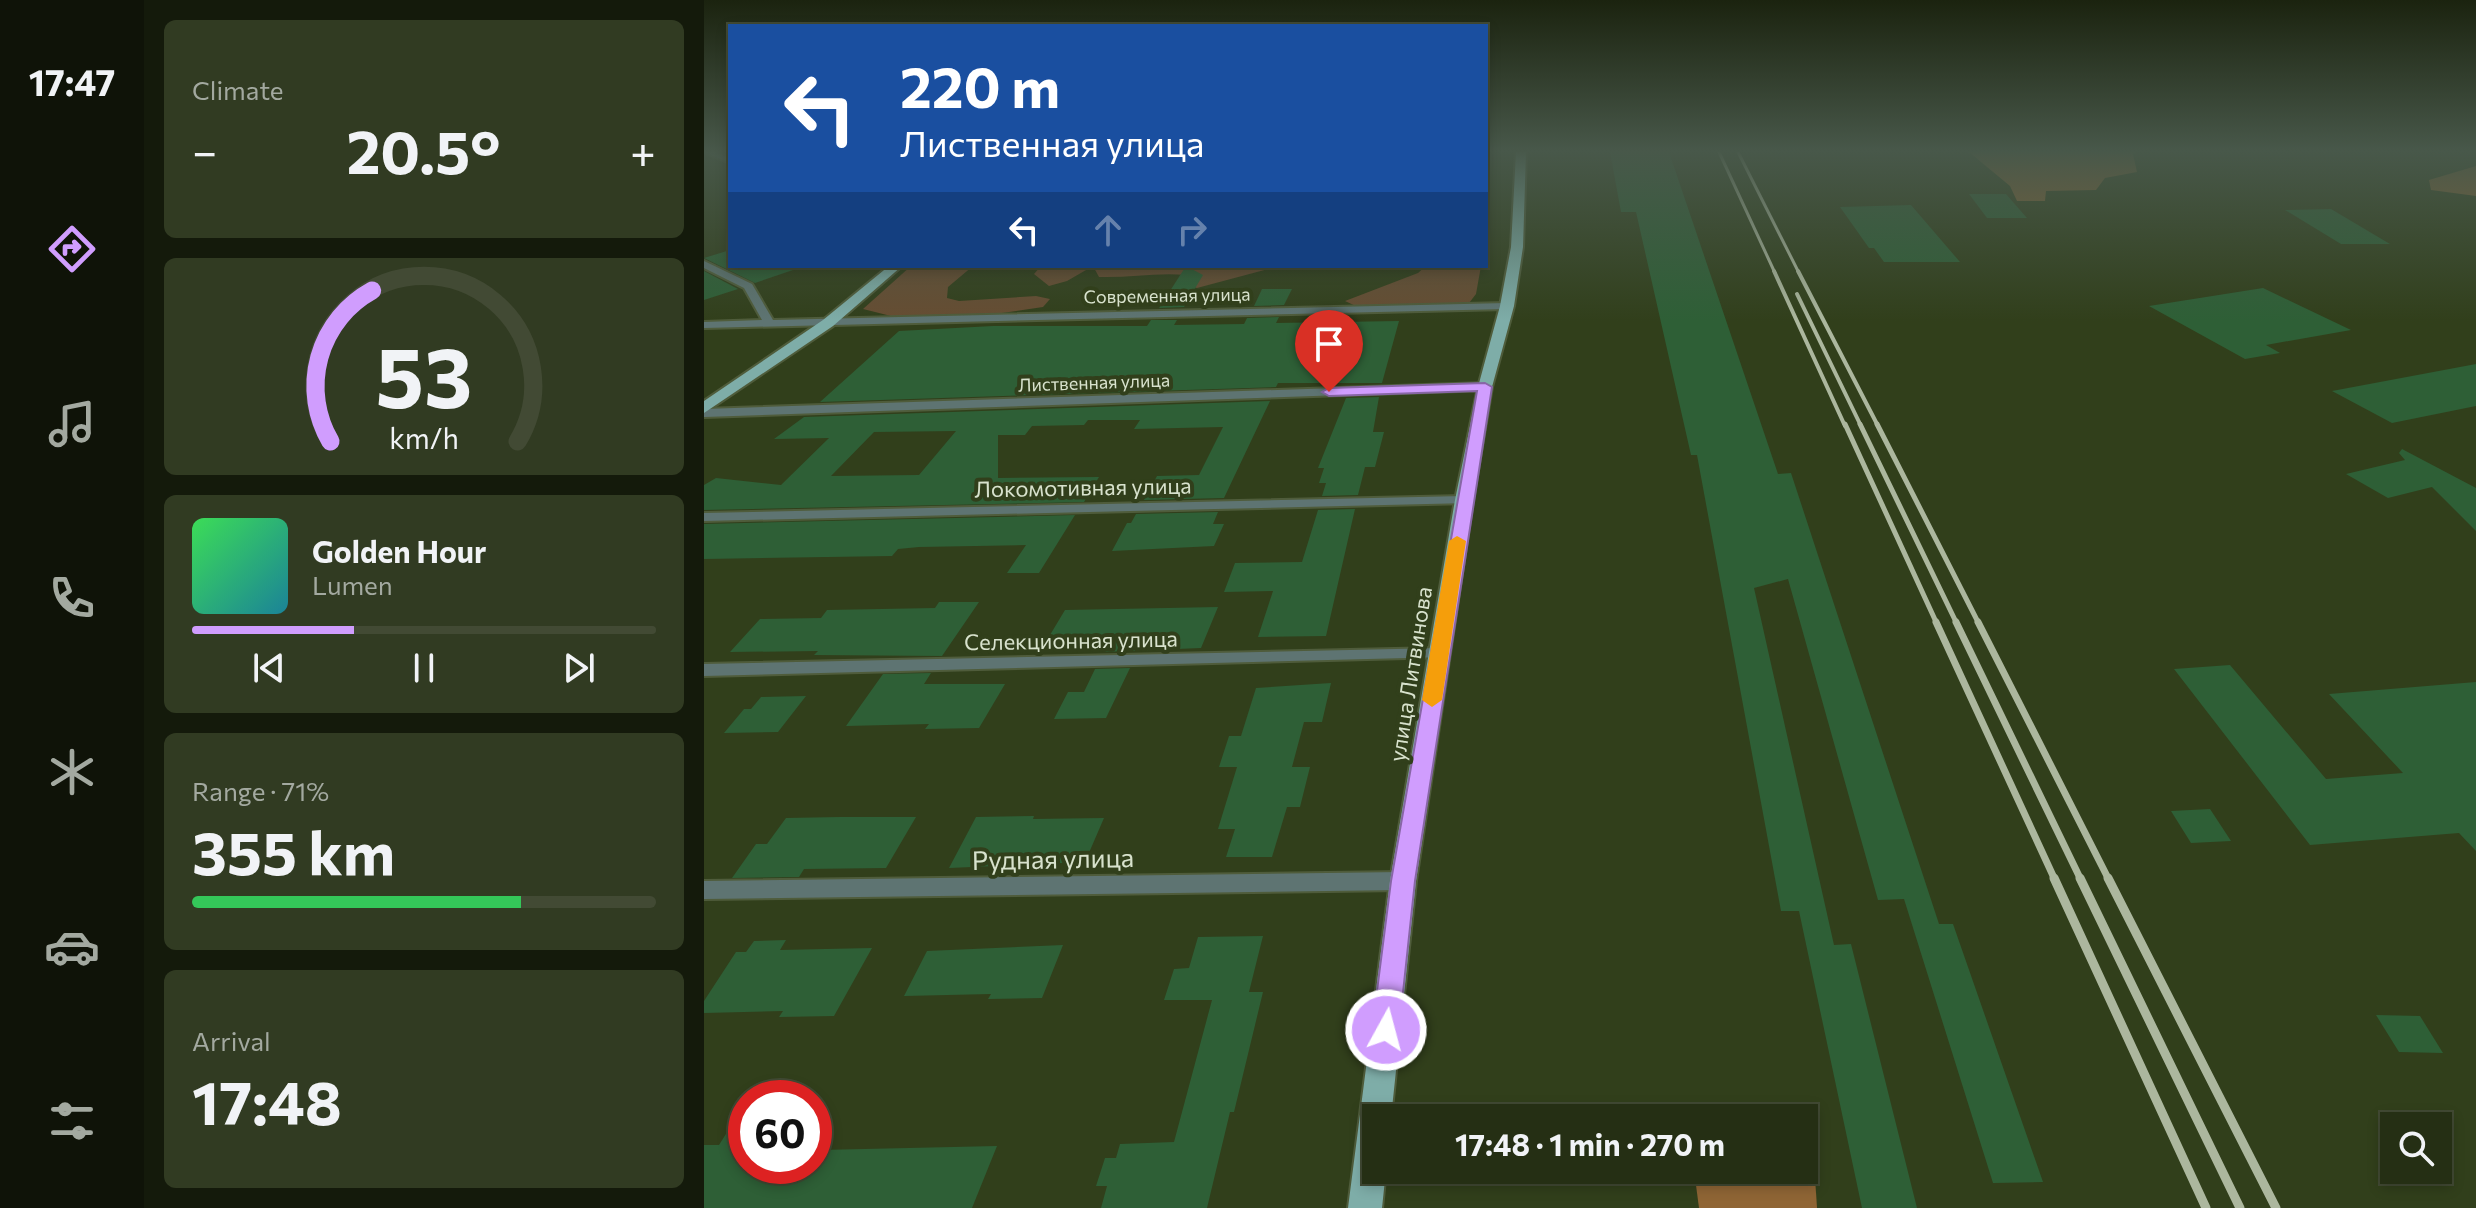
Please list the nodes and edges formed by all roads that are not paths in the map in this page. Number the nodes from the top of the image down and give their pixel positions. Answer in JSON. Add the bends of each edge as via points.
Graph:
{"nodes":[{"id":1,"x":1519,"y":208,"type":"edge"},
{"id":2,"x":704,"y":264,"type":"edge"},
{"id":3,"x":894,"y":268,"type":"edge"},
{"id":4,"x":1507,"y":306,"type":"junction"},
{"id":5,"x":769,"y":323,"type":"junction"},
{"id":6,"x":828,"y":323,"type":"junction"},
{"id":7,"x":704,"y":325,"type":"edge"},
{"id":8,"x":1485,"y":387,"type":"junction"},
{"id":9,"x":704,"y":410,"type":"edge"},
{"id":10,"x":1464,"y":500,"type":"junction"},
{"id":11,"x":704,"y":517,"type":"edge"},
{"id":12,"x":1440,"y":653,"type":"junction"},
{"id":13,"x":704,"y":670,"type":"edge"},
{"id":14,"x":1403,"y":881,"type":"junction"},
{"id":15,"x":704,"y":890,"type":"edge"},
{"id":16,"x":1365,"y":1208,"type":"edge"}],
"edges":[{"from":1,"to":4,"type":"main road","name":"улица Литвинова"},
{"from":2,"to":5,"type":"street","via":[[748,286]]},
{"from":3,"to":6,"type":"main road"},
{"from":4,"to":6,"type":"street","name":"Современная улица"},
{"from":4,"to":8,"type":"main road","name":"улица Литвинова"},
{"from":5,"to":6,"type":"street","name":"Современная улица"},
{"from":5,"to":7,"type":"street","name":"Современная улица"},
{"from":6,"to":9,"type":"main road"},
{"from":8,"to":9,"type":"street","name":"Лиственная улица"},
{"from":8,"to":10,"type":"main road","name":"улица Литвинова"},
{"from":10,"to":11,"type":"street","name":"Локомотивная улица"},
{"from":10,"to":12,"type":"main road","name":"улица Литвинова"},
{"from":12,"to":13,"type":"street","name":"Селекционная улица"},
{"from":12,"to":14,"type":"main road","name":"улица Литвинова"},
{"from":14,"to":15,"type":"street","name":"Рудная улица"},
{"from":14,"to":16,"type":"main road","name":"улица Литвинова"}]}
